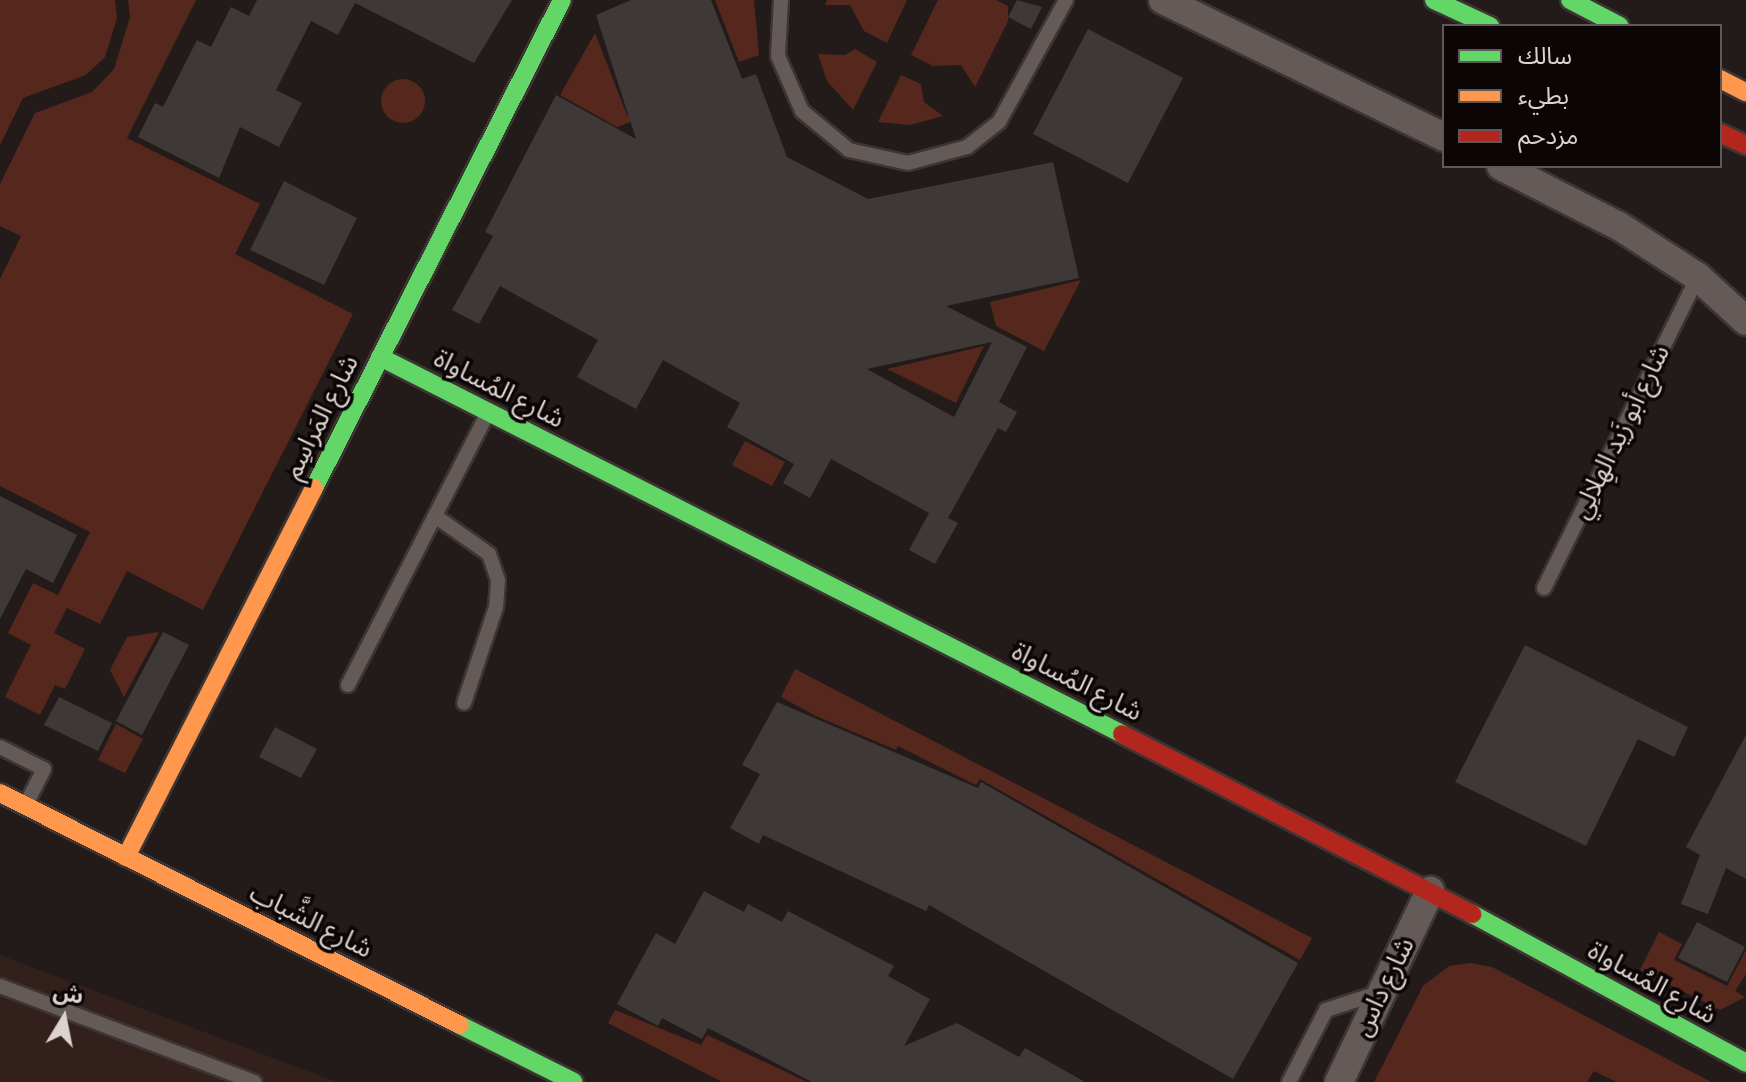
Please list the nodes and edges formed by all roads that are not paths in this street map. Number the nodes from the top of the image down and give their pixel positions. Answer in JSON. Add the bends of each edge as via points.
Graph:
{"nodes":[{"id":1,"x":562,"y":0,"type":"edge"},
{"id":2,"x":781,"y":0,"type":"edge"},
{"id":3,"x":1066,"y":0,"type":"edge"},
{"id":4,"x":1163,"y":0,"type":"edge"},
{"id":5,"x":1434,"y":0,"type":"edge"},
{"id":6,"x":1570,"y":0,"type":"edge"},
{"id":7,"x":1486,"y":24,"type":"edge"},
{"id":8,"x":1616,"y":24,"type":"edge"},
{"id":9,"x":1722,"y":80,"type":"edge"},
{"id":10,"x":1746,"y":92,"type":"edge"},
{"id":11,"x":1722,"y":134,"type":"edge"},
{"id":12,"x":1442,"y":136,"type":"edge"},
{"id":13,"x":1746,"y":145,"type":"edge"},
{"id":14,"x":1505,"y":168,"type":"edge"},
{"id":15,"x":1698,"y":277,"type":"junction"},
{"id":16,"x":1746,"y":321,"type":"edge"},
{"id":17,"x":380,"y":357,"type":"junction"},
{"id":18,"x":488,"y":412,"type":"junction"},
{"id":19,"x":435,"y":516,"type":"junction"},
{"id":20,"x":1544,"y":588,"type":"dead end"},
{"id":21,"x":348,"y":685,"type":"dead end"},
{"id":22,"x":464,"y":703,"type":"dead end"},
{"id":23,"x":0,"y":747,"type":"edge"},
{"id":24,"x":0,"y":793,"type":"edge"},
{"id":25,"x":25,"y":806,"type":"junction"},
{"id":26,"x":126,"y":857,"type":"junction"},
{"id":27,"x":1430,"y":891,"type":"junction"},
{"id":28,"x":0,"y":986,"type":"edge"},
{"id":29,"x":1382,"y":992,"type":"junction"},
{"id":30,"x":1746,"y":1063,"type":"edge"},
{"id":31,"x":254,"y":1082,"type":"edge"},
{"id":32,"x":574,"y":1082,"type":"edge"},
{"id":33,"x":1289,"y":1082,"type":"edge"},
{"id":34,"x":1339,"y":1082,"type":"edge"}],
"edges":[{"from":1,"to":17,"type":"main road","name":"شارع المَراسِم"},
{"from":2,"to":3,"type":"lane","via":[[778,56],[802,111],[849,150],[908,163],[957,151],[999,122]]},
{"from":4,"to":12,"type":"street"},
{"from":5,"to":7,"type":"main road"},
{"from":6,"to":8,"type":"main road"},
{"from":9,"to":10,"type":"main road"},
{"from":11,"to":13,"type":"main road"},
{"from":14,"to":15,"type":"street","via":[[1619,226]]},
{"from":15,"to":16,"type":"street"},
{"from":15,"to":20,"type":"lane","name":"شارع أبو زَيد الهِلالِي"},
{"from":17,"to":18,"type":"main road","name":"شارع المُساواة"},
{"from":17,"to":26,"type":"main road","name":"شارع المَراسِم"},
{"from":18,"to":19,"type":"lane"},
{"from":18,"to":27,"type":"main road","name":"شارع المُساواة"},
{"from":19,"to":21,"type":"lane"},
{"from":19,"to":22,"type":"lane","via":[[489,554],[498,580],[496,607]]},
{"from":23,"to":25,"type":"lane","via":[[44,769]]},
{"from":24,"to":25,"type":"main road","name":"شارع الشَّباب"},
{"from":25,"to":26,"type":"main road","name":"شارع الشَّباب"},
{"from":26,"to":32,"type":"main road","name":"شارع الشَّباب"},
{"from":27,"to":29,"type":"street","name":"شارع داس"},
{"from":27,"to":30,"type":"main road","name":"شارع المُساواة"},
{"from":28,"to":31,"type":"lane"},
{"from":29,"to":33,"type":"lane","via":[[1326,1010]]},
{"from":29,"to":34,"type":"street","name":"شارع داس"}]}
